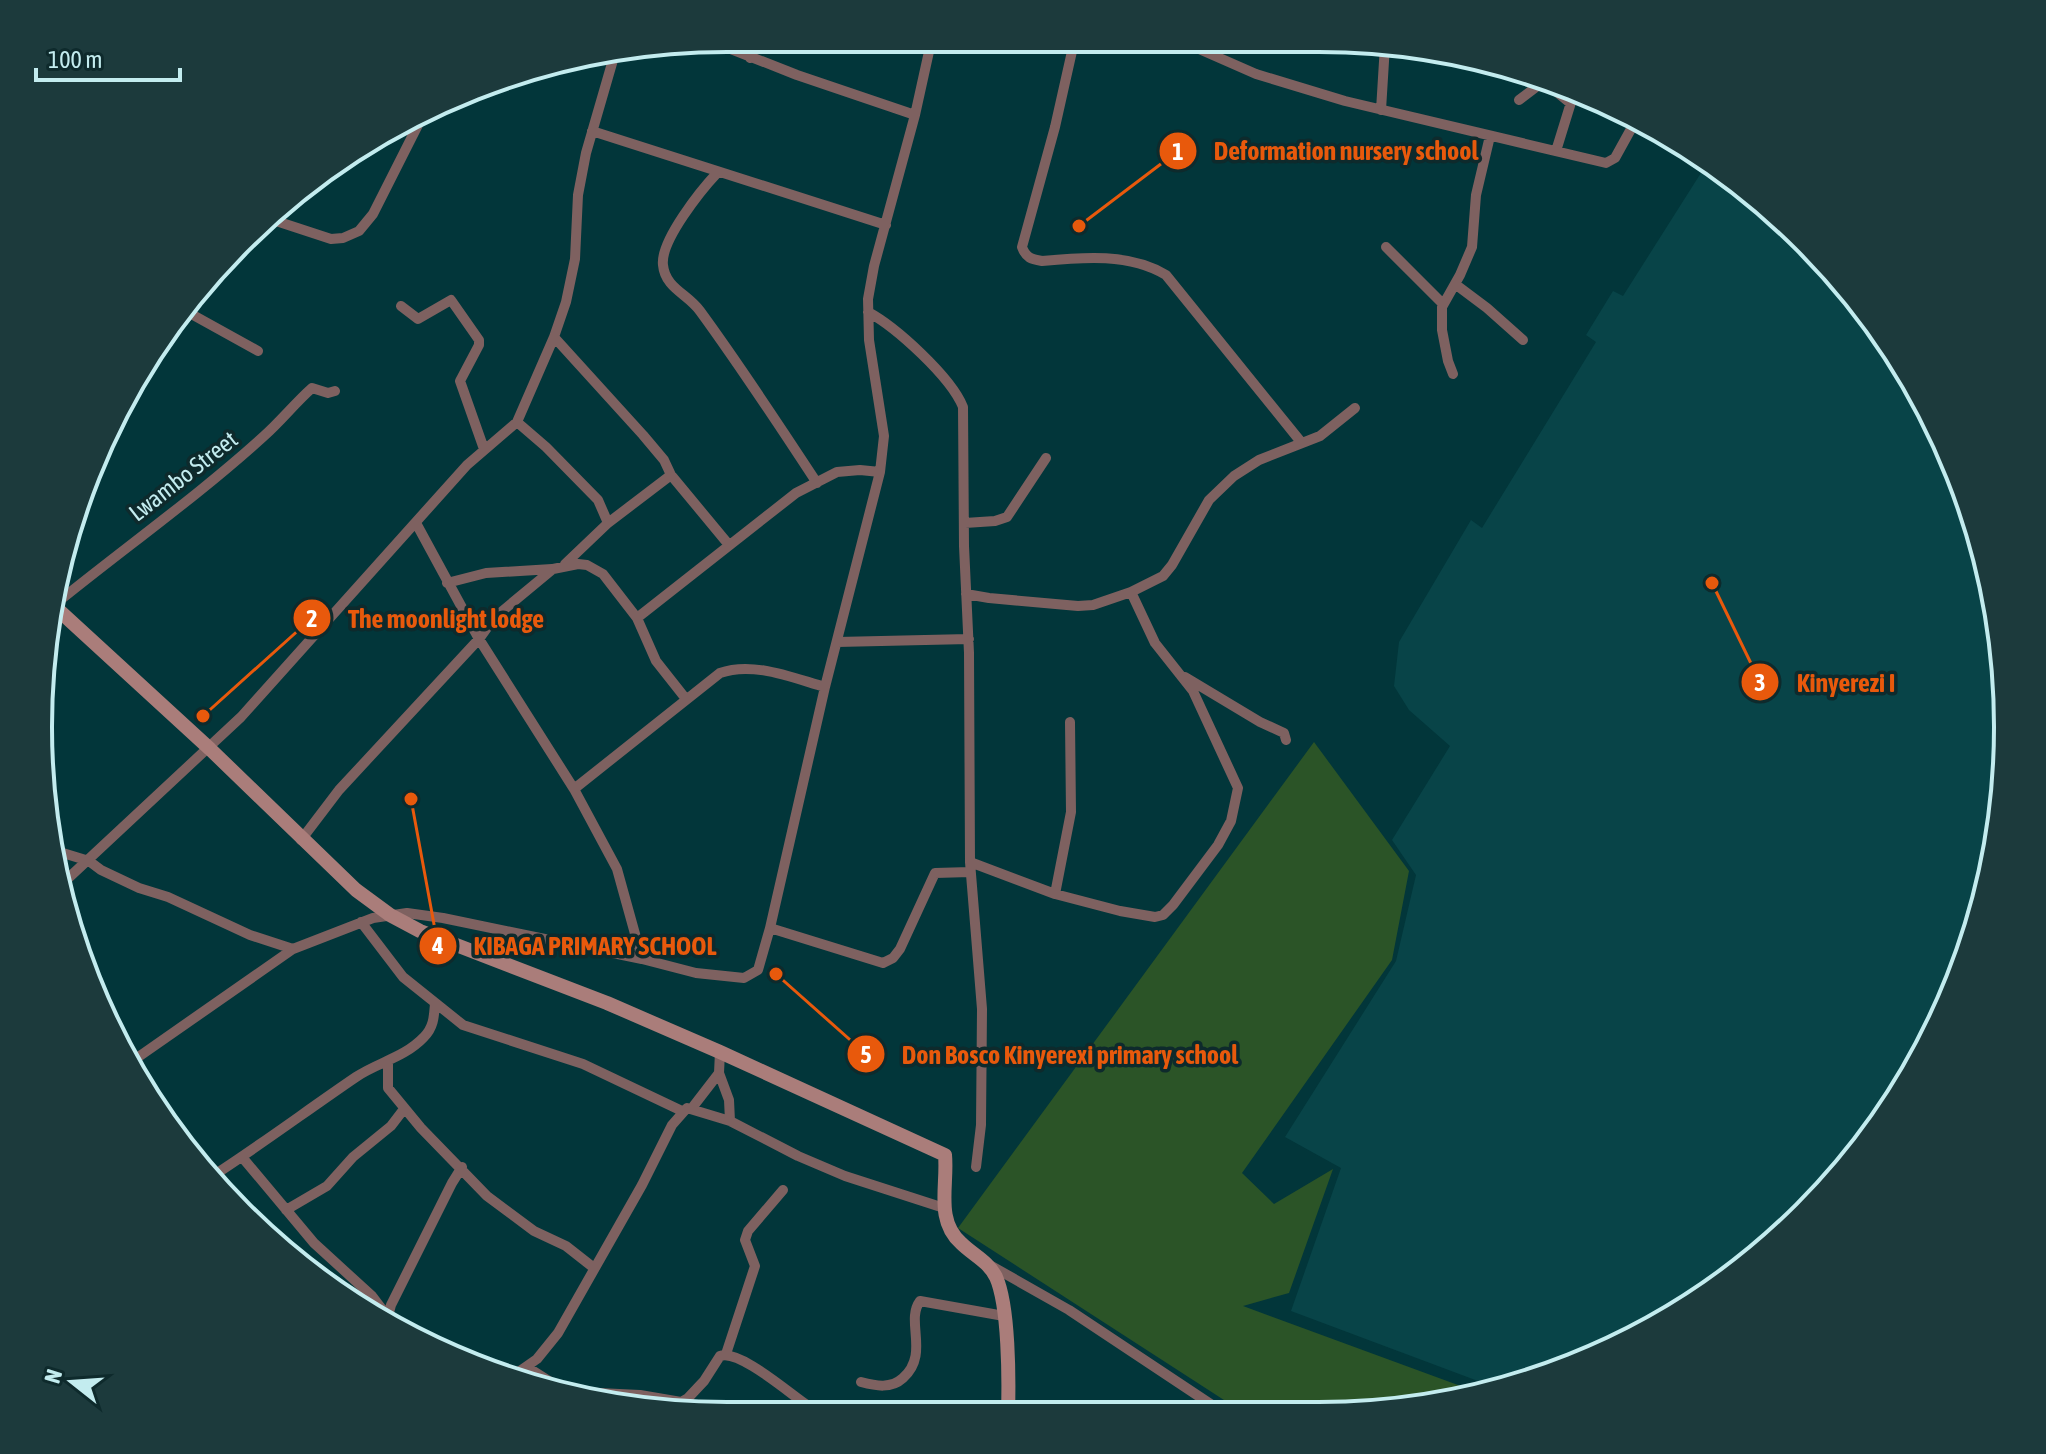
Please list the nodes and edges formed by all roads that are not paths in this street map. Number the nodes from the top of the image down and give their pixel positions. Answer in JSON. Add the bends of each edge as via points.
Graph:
{"nodes":[{"id":1,"x":736,"y":52,"type":"edge"},
{"id":2,"x":752,"y":52,"type":"edge"},
{"id":3,"x":929,"y":52,"type":"edge"},
{"id":4,"x":1072,"y":52,"type":"edge"},
{"id":5,"x":1206,"y":52,"type":"edge"},
{"id":6,"x":1384,"y":55,"type":"edge"},
{"id":7,"x":750,"y":58,"type":"junction"},
{"id":8,"x":612,"y":62,"type":"edge"},
{"id":9,"x":1535,"y":88,"type":"edge"},
{"id":10,"x":1519,"y":100,"type":"dead end"},
{"id":11,"x":1572,"y":101,"type":"edge"},
{"id":12,"x":1381,"y":110,"type":"junction"},
{"id":13,"x":915,"y":115,"type":"junction"},
{"id":14,"x":417,"y":128,"type":"edge"},
{"id":15,"x":1631,"y":129,"type":"edge"},
{"id":16,"x":592,"y":131,"type":"junction"},
{"id":17,"x":1490,"y":136,"type":"junction"},
{"id":18,"x":1556,"y":151,"type":"junction"},
{"id":19,"x":718,"y":172,"type":"junction"},
{"id":20,"x":280,"y":222,"type":"edge"},
{"id":21,"x":886,"y":225,"type":"junction"},
{"id":22,"x":1386,"y":247,"type":"dead end"},
{"id":23,"x":1455,"y":284,"type":"junction"},
{"id":24,"x":1443,"y":304,"type":"junction"},
{"id":25,"x":401,"y":306,"type":"dead end"},
{"id":26,"x":868,"y":312,"type":"junction"},
{"id":27,"x":192,"y":315,"type":"edge"},
{"id":28,"x":554,"y":337,"type":"junction"},
{"id":29,"x":1523,"y":340,"type":"dead end"},
{"id":30,"x":258,"y":351,"type":"dead end"},
{"id":31,"x":1453,"y":374,"type":"dead end"},
{"id":32,"x":335,"y":391,"type":"dead end"},
{"id":33,"x":1355,"y":408,"type":"dead end"},
{"id":34,"x":517,"y":422,"type":"junction"},
{"id":35,"x":1301,"y":442,"type":"junction"},
{"id":36,"x":484,"y":449,"type":"junction"},
{"id":37,"x":1046,"y":458,"type":"dead end"},
{"id":38,"x":880,"y":472,"type":"junction"},
{"id":39,"x":671,"y":475,"type":"junction"},
{"id":40,"x":817,"y":483,"type":"junction"},
{"id":41,"x":416,"y":523,"type":"junction"},
{"id":42,"x":608,"y":523,"type":"junction"},
{"id":43,"x":965,"y":523,"type":"junction"},
{"id":44,"x":729,"y":545,"type":"junction"},
{"id":45,"x":559,"y":568,"type":"junction"},
{"id":46,"x":447,"y":583,"type":"junction"},
{"id":47,"x":1131,"y":592,"type":"junction"},
{"id":48,"x":966,"y":594,"type":"junction"},
{"id":49,"x":65,"y":597,"type":"edge"},
{"id":50,"x":62,"y":614,"type":"edge"},
{"id":51,"x":637,"y":618,"type":"junction"},
{"id":52,"x":479,"y":639,"type":"junction"},
{"id":53,"x":969,"y":639,"type":"junction"},
{"id":54,"x":837,"y":642,"type":"junction"},
{"id":55,"x":1184,"y":677,"type":"junction"},
{"id":56,"x":825,"y":687,"type":"junction"},
{"id":57,"x":686,"y":699,"type":"junction"},
{"id":58,"x":1070,"y":722,"type":"dead end"},
{"id":59,"x":1286,"y":740,"type":"dead end"},
{"id":60,"x":210,"y":749,"type":"junction"},
{"id":61,"x":574,"y":789,"type":"junction"},
{"id":62,"x":301,"y":840,"type":"junction"},
{"id":63,"x":64,"y":853,"type":"edge"},
{"id":64,"x":89,"y":861,"type":"junction"},
{"id":65,"x":970,"y":867,"type":"junction"},
{"id":66,"x":69,"y":878,"type":"edge"},
{"id":67,"x":1055,"y":894,"type":"junction"},
{"id":68,"x":390,"y":915,"type":"junction"},
{"id":69,"x":361,"y":922,"type":"junction"},
{"id":70,"x":770,"y":928,"type":"junction"},
{"id":71,"x":293,"y":949,"type":"junction"},
{"id":72,"x":642,"y":959,"type":"junction"},
{"id":73,"x":435,"y":1003,"type":"junction"},
{"id":74,"x":720,"y":1052,"type":"junction"},
{"id":75,"x":138,"y":1057,"type":"edge"},
{"id":76,"x":388,"y":1064,"type":"junction"},
{"id":77,"x":719,"y":1073,"type":"junction"},
{"id":78,"x":404,"y":1109,"type":"junction"},
{"id":79,"x":687,"y":1109,"type":"junction"},
{"id":80,"x":730,"y":1121,"type":"junction"},
{"id":81,"x":242,"y":1157,"type":"junction"},
{"id":82,"x":462,"y":1167,"type":"junction"},
{"id":83,"x":976,"y":1167,"type":"dead end"},
{"id":84,"x":220,"y":1172,"type":"edge"},
{"id":85,"x":783,"y":1190,"type":"dead end"},
{"id":86,"x":944,"y":1208,"type":"junction"},
{"id":87,"x":286,"y":1210,"type":"junction"},
{"id":88,"x":986,"y":1263,"type":"junction"},
{"id":89,"x":594,"y":1268,"type":"junction"},
{"id":90,"x":377,"y":1304,"type":"edge"},
{"id":91,"x":389,"y":1312,"type":"edge"},
{"id":92,"x":1004,"y":1316,"type":"junction"},
{"id":93,"x":726,"y":1354,"type":"junction"},
{"id":94,"x":527,"y":1367,"type":"junction"},
{"id":95,"x":523,"y":1370,"type":"edge"},
{"id":96,"x":540,"y":1375,"type":"edge"},
{"id":97,"x":861,"y":1382,"type":"dead end"},
{"id":98,"x":630,"y":1394,"type":"edge"},
{"id":99,"x":660,"y":1398,"type":"edge"},
{"id":100,"x":683,"y":1401,"type":"edge"},
{"id":101,"x":803,"y":1402,"type":"edge"},
{"id":102,"x":1008,"y":1402,"type":"edge"},
{"id":103,"x":1207,"y":1402,"type":"edge"}],
"edges":[{"from":1,"to":7,"type":"street"},
{"from":2,"to":7,"type":"street"},
{"from":3,"to":13,"type":"street"},
{"from":4,"to":35,"type":"street","via":[[1022,247],[1025,254],[1042,261],[1118,259],[1166,275]]},
{"from":5,"to":12,"type":"street","via":[[1256,74]]},
{"from":6,"to":12,"type":"street"},
{"from":7,"to":13,"type":"street"},
{"from":8,"to":16,"type":"street"},
{"from":9,"to":10,"type":"street"},
{"from":11,"to":18,"type":"street"},
{"from":12,"to":17,"type":"street"},
{"from":13,"to":21,"type":"street"},
{"from":14,"to":20,"type":"street","via":[[359,231],[331,239]]},
{"from":15,"to":18,"type":"street","via":[[1619,153],[1606,163]]},
{"from":16,"to":19,"type":"street"},
{"from":16,"to":28,"type":"street","via":[[578,195],[575,259]]},
{"from":17,"to":18,"type":"street"},
{"from":17,"to":23,"type":"street","via":[[1476,195],[1472,247]]},
{"from":19,"to":21,"type":"street"},
{"from":19,"to":40,"type":"street","via":[[694,197],[665,252],[666,280],[696,304]]},
{"from":21,"to":26,"type":"street"},
{"from":22,"to":24,"type":"street"},
{"from":23,"to":24,"type":"street"},
{"from":23,"to":29,"type":"street"},
{"from":24,"to":31,"type":"street","via":[[1442,330]]},
{"from":25,"to":36,"type":"street","via":[[418,319],[451,300],[479,340],[460,381]]},
{"from":26,"to":38,"type":"street","via":[[884,436]]},
{"from":26,"to":43,"type":"street","via":[[907,341],[961,402]]},
{"from":27,"to":30,"type":"street"},
{"from":28,"to":34,"type":"street"},
{"from":28,"to":39,"type":"street","via":[[643,435]]},
{"from":32,"to":49,"type":"street","name":"Lwambo Street","via":[[312,388],[267,434]]},
{"from":33,"to":35,"type":"street","via":[[1320,436]]},
{"from":34,"to":36,"type":"street"},
{"from":34,"to":42,"type":"street","via":[[598,500]]},
{"from":35,"to":47,"type":"street","via":[[1234,476],[1209,500],[1168,571]]},
{"from":36,"to":41,"type":"street"},
{"from":37,"to":43,"type":"street","via":[[1007,517]]},
{"from":38,"to":40,"type":"street","via":[[837,472]]},
{"from":38,"to":54,"type":"street"},
{"from":39,"to":42,"type":"street"},
{"from":39,"to":44,"type":"street"},
{"from":40,"to":44,"type":"street"},
{"from":41,"to":46,"type":"street"},
{"from":41,"to":60,"type":"street"},
{"from":42,"to":45,"type":"street"},
{"from":43,"to":48,"type":"street"},
{"from":44,"to":51,"type":"street"},
{"from":45,"to":46,"type":"street","via":[[486,573]]},
{"from":45,"to":51,"type":"street","via":[[596,568]]},
{"from":45,"to":52,"type":"street","via":[[494,618]]},
{"from":46,"to":52,"type":"street"},
{"from":47,"to":48,"type":"street","via":[[1078,606]]},
{"from":47,"to":55,"type":"street","via":[[1155,643]]},
{"from":48,"to":53,"type":"street"},
{"from":50,"to":60,"type":"street"},
{"from":51,"to":57,"type":"street","via":[[656,661]]},
{"from":52,"to":61,"type":"street"},
{"from":52,"to":62,"type":"street","via":[[339,790]]},
{"from":53,"to":54,"type":"street"},
{"from":53,"to":65,"type":"street"},
{"from":54,"to":56,"type":"street"},
{"from":55,"to":59,"type":"street","via":[[1285,733]]},
{"from":55,"to":67,"type":"street","via":[[1238,788],[1231,821],[1218,845],[1160,916]]},
{"from":56,"to":57,"type":"street","via":[[733,668]]},
{"from":56,"to":70,"type":"street"},
{"from":57,"to":61,"type":"street"},
{"from":58,"to":67,"type":"street","via":[[1071,812]]},
{"from":60,"to":62,"type":"street"},
{"from":60,"to":64,"type":"street"},
{"from":61,"to":72,"type":"street","via":[[617,869]]},
{"from":62,"to":68,"type":"street"},
{"from":63,"to":64,"type":"street"},
{"from":64,"to":66,"type":"street"},
{"from":64,"to":71,"type":"street","via":[[139,888]]},
{"from":65,"to":67,"type":"street"},
{"from":65,"to":70,"type":"street","via":[[935,873],[900,949],[883,963]]},
{"from":65,"to":83,"type":"street","via":[[982,1009]]},
{"from":68,"to":69,"type":"street"},
{"from":68,"to":72,"type":"street","via":[[443,918]]},
{"from":68,"to":74,"type":"street"},
{"from":69,"to":71,"type":"street"},
{"from":69,"to":73,"type":"street","via":[[403,977]]},
{"from":70,"to":72,"type":"street","via":[[758,970],[744,978]]},
{"from":71,"to":75,"type":"street"},
{"from":73,"to":76,"type":"street","via":[[430,1030]]},
{"from":73,"to":79,"type":"street","via":[[463,1025],[583,1064]]},
{"from":74,"to":77,"type":"street"},
{"from":74,"to":86,"type":"street","via":[[943,1154]]},
{"from":76,"to":78,"type":"street","via":[[388,1088]]},
{"from":76,"to":81,"type":"street","via":[[357,1076]]},
{"from":77,"to":79,"type":"street"},
{"from":77,"to":80,"type":"street"},
{"from":78,"to":82,"type":"street"},
{"from":78,"to":87,"type":"street","via":[[327,1186]]},
{"from":79,"to":80,"type":"street"},
{"from":79,"to":89,"type":"street"},
{"from":80,"to":86,"type":"street","via":[[845,1176]]},
{"from":81,"to":84,"type":"street"},
{"from":81,"to":87,"type":"street"},
{"from":82,"to":89,"type":"street","via":[[498,1204]]},
{"from":82,"to":91,"type":"street"},
{"from":85,"to":93,"type":"street","via":[[748,1231],[745,1240],[755,1266]]},
{"from":86,"to":88,"type":"street","via":[[952,1233]]},
{"from":87,"to":90,"type":"street"},
{"from":88,"to":92,"type":"street","via":[[1000,1289]]},
{"from":88,"to":103,"type":"street","via":[[1069,1310]]},
{"from":89,"to":94,"type":"street","via":[[558,1333]]},
{"from":92,"to":97,"type":"street","via":[[920,1301],[917,1355],[907,1375],[880,1387]]},
{"from":92,"to":102,"type":"street"},
{"from":93,"to":100,"type":"street"},
{"from":93,"to":101,"type":"street"},
{"from":94,"to":95,"type":"street"},
{"from":94,"to":96,"type":"street"},
{"from":98,"to":99,"type":"street"}]}
